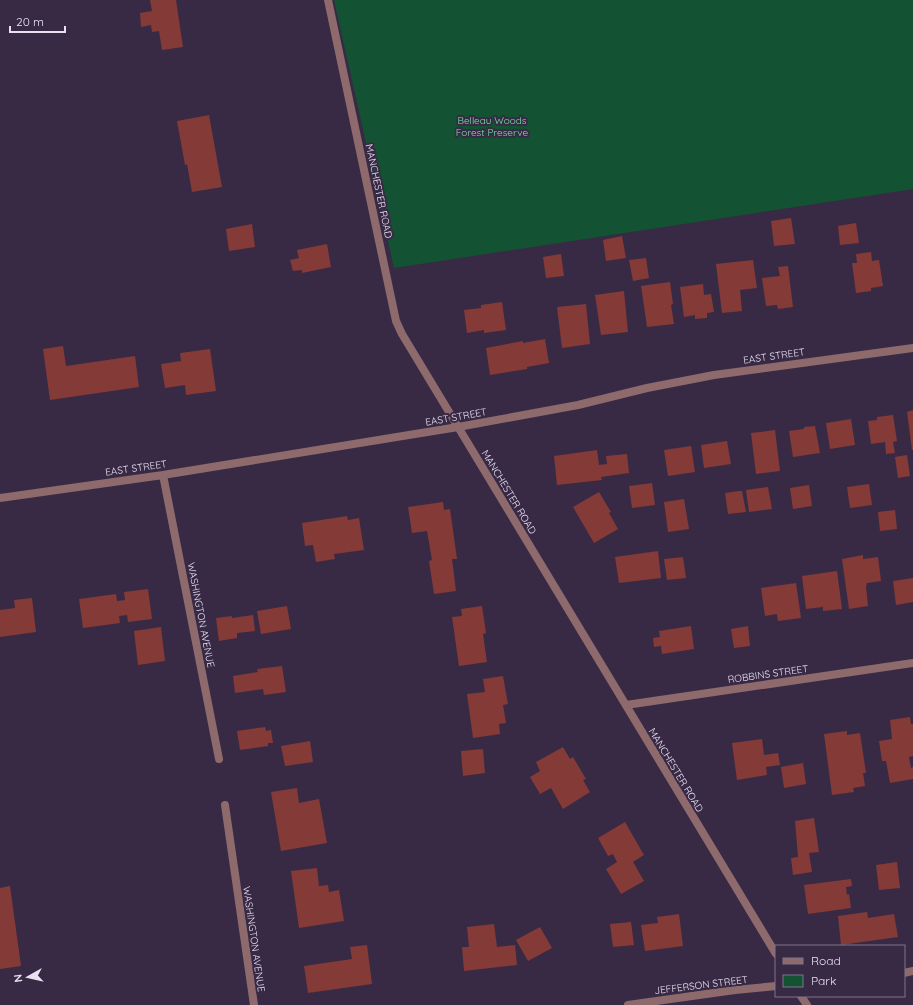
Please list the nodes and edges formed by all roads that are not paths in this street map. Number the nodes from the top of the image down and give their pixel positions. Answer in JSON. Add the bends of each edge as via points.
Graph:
{"nodes":[{"id":1,"x":328,"y":0,"type":"edge"},
{"id":2,"x":913,"y":348,"type":"edge"},
{"id":3,"x":458,"y":426,"type":"junction"},
{"id":4,"x":163,"y":475,"type":"junction"},
{"id":5,"x":0,"y":498,"type":"edge"},
{"id":6,"x":913,"y":663,"type":"edge"},
{"id":7,"x":626,"y":705,"type":"junction"},
{"id":8,"x":220,"y":759,"type":"dead end"},
{"id":9,"x":225,"y":805,"type":"dead end"},
{"id":10,"x":775,"y":952,"type":"edge"},
{"id":11,"x":775,"y":986,"type":"edge"},
{"id":12,"x":254,"y":1005,"type":"edge"},
{"id":13,"x":628,"y":1005,"type":"edge"}],
"edges":[{"from":1,"to":3,"type":"street","name":"MANCHESTER ROAD","via":[[396,321]]},
{"from":2,"to":3,"type":"street","name":"EAST STREET","via":[[714,375],[578,405]]},
{"from":3,"to":4,"type":"street","name":"EAST STREET"},
{"from":3,"to":7,"type":"street","name":"MANCHESTER ROAD"},
{"from":4,"to":5,"type":"street","name":"EAST STREET"},
{"from":4,"to":8,"type":"street","name":"WASHINGTON AVENUE"},
{"from":6,"to":7,"type":"street","name":"ROBBINS STREET"},
{"from":7,"to":10,"type":"street","name":"MANCHESTER ROAD"},
{"from":9,"to":12,"type":"street","name":"WASHINGTON AVENUE"},
{"from":11,"to":13,"type":"street","name":"JEFFERSON STREET"}]}
